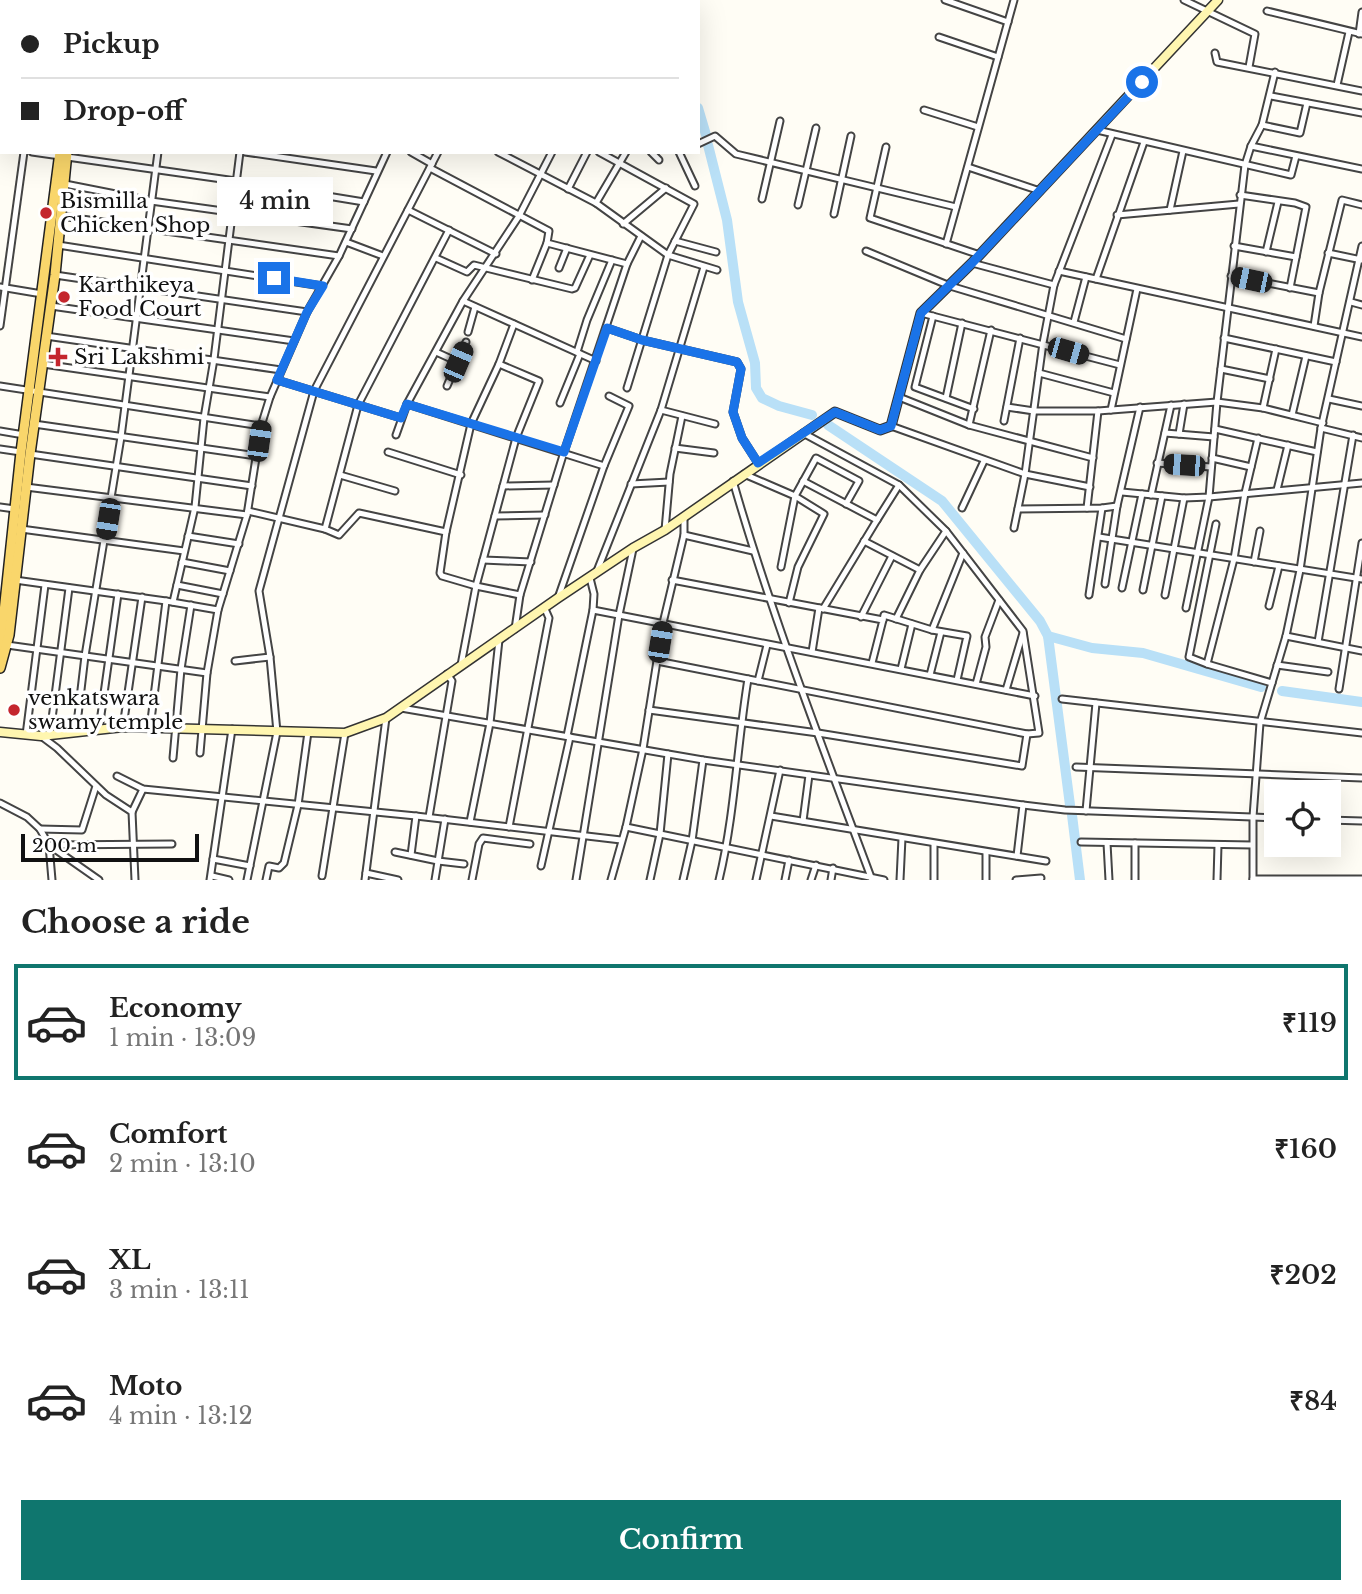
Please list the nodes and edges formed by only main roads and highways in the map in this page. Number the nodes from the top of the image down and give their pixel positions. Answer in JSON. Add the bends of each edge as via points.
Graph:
{"nodes":[{"id":1,"x":1218,"y":0,"type":"edge"},
{"id":2,"x":63,"y":154,"type":"edge"},
{"id":3,"x":34,"y":392,"type":"junction"},
{"id":4,"x":26,"y":453,"type":"junction"},
{"id":5,"x":5,"y":552,"type":"edge"},
{"id":6,"x":0,"y":633,"type":"edge"},
{"id":7,"x":4,"y":647,"type":"edge"},
{"id":8,"x":0,"y":668,"type":"edge"},
{"id":9,"x":0,"y":732,"type":"edge"}],
"edges":[{"from":1,"to":9,"type":"main road","via":[[921,313],[891,426],[880,430],[835,412],[386,718],[345,733],[124,727],[46,735]]},
{"from":2,"to":3,"type":"main road","via":[[42,294]]},
{"from":2,"to":3,"type":"main road","via":[[65,184],[55,275],[43,364]]},
{"from":3,"to":4,"type":"main road","via":[[34,424]]},
{"from":3,"to":4,"type":"main road","via":[[24,435]]},
{"from":4,"to":5,"type":"main road"},
{"from":4,"to":7,"type":"main road","via":[[26,487]]},
{"from":5,"to":6,"type":"main road"},
{"from":6,"to":7,"type":"main road"},
{"from":7,"to":8,"type":"main road"}]}
